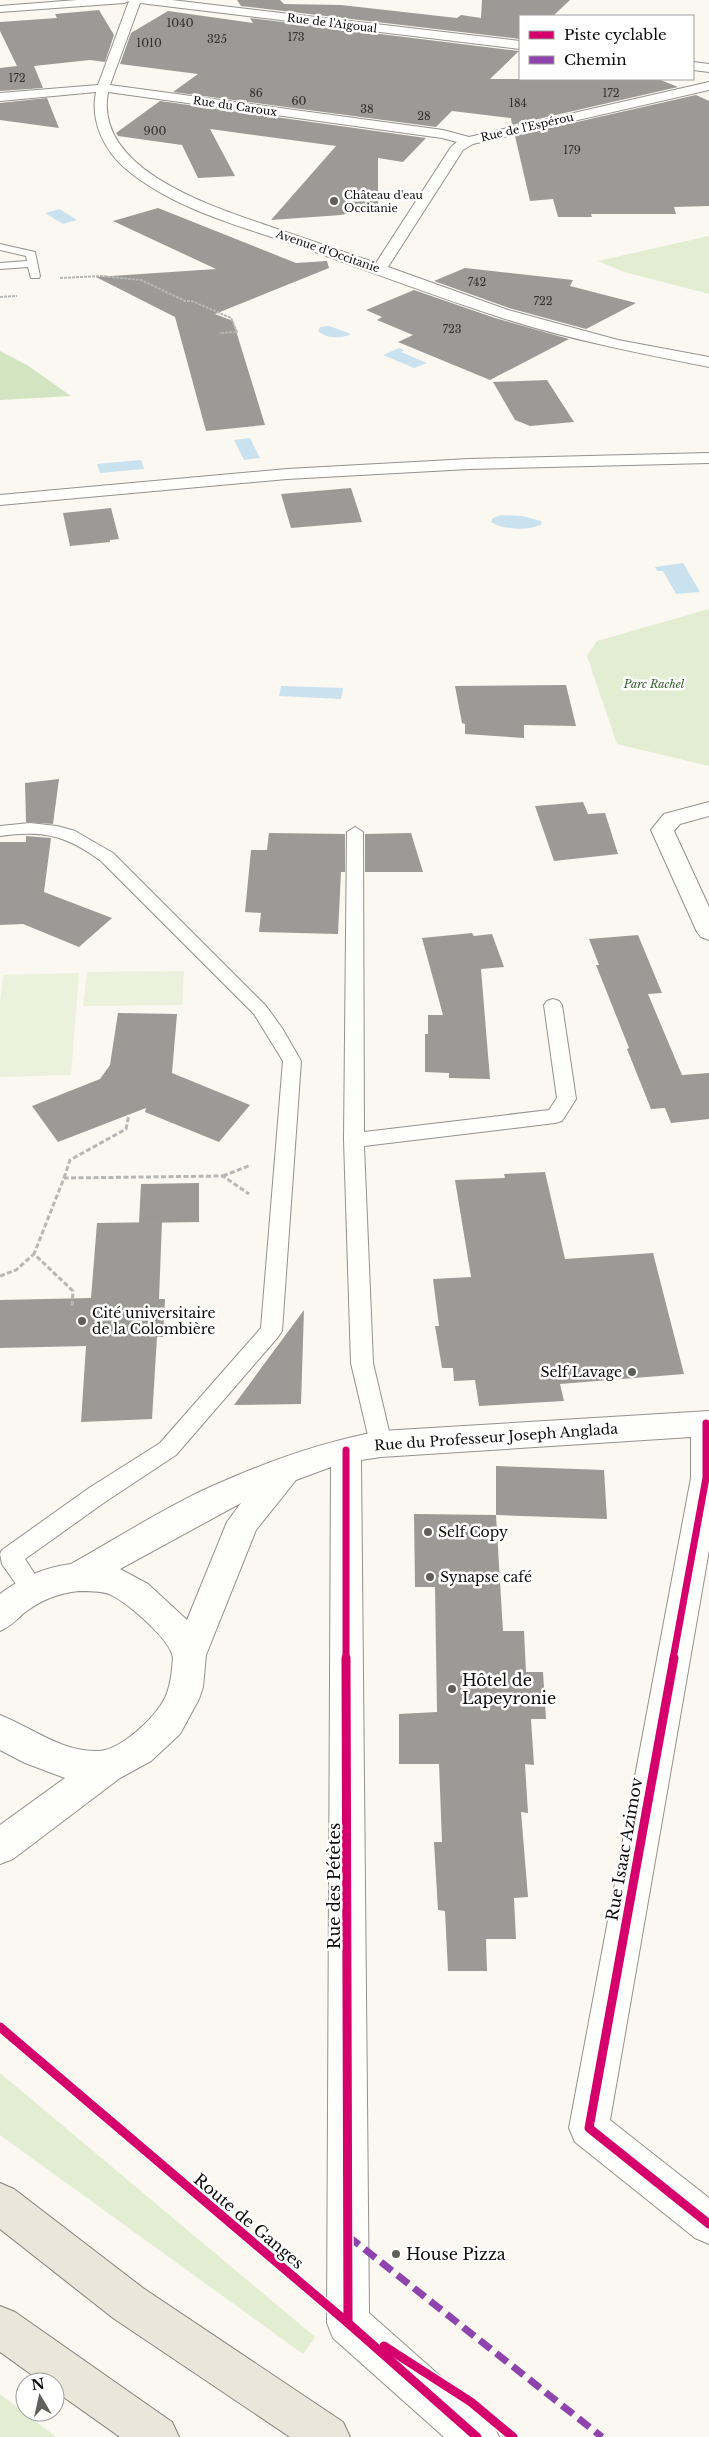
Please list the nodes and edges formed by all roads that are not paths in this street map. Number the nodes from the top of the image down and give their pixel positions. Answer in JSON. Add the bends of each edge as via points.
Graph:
{"nodes":[{"id":1,"x":124,"y":0,"type":"edge"},
{"id":2,"x":135,"y":0,"type":"edge"},
{"id":3,"x":143,"y":0,"type":"edge"},
{"id":4,"x":0,"y":10,"type":"edge"},
{"id":5,"x":519,"y":45,"type":"edge"},
{"id":6,"x":694,"y":66,"type":"edge"},
{"id":7,"x":709,"y":68,"type":"edge"},
{"id":8,"x":709,"y":86,"type":"edge"},
{"id":9,"x":103,"y":88,"type":"junction"},
{"id":10,"x":0,"y":96,"type":"edge"},
{"id":11,"x":469,"y":140,"type":"junction"},
{"id":12,"x":0,"y":247,"type":"edge"},
{"id":13,"x":32,"y":264,"type":"junction"},
{"id":14,"x":2,"y":266,"type":"dead end"},
{"id":15,"x":380,"y":268,"type":"junction"},
{"id":16,"x":35,"y":276,"type":"dead end"},
{"id":17,"x":709,"y":362,"type":"edge"},
{"id":18,"x":709,"y":458,"type":"edge"},
{"id":19,"x":0,"y":500,"type":"edge"},
{"id":20,"x":709,"y":809,"type":"edge"},
{"id":21,"x":0,"y":831,"type":"edge"},
{"id":22,"x":355,"y":832,"type":"dead end"},
{"id":23,"x":709,"y":932,"type":"edge"},
{"id":24,"x":553,"y":1005,"type":"dead end"},
{"id":25,"x":354,"y":1140,"type":"junction"},
{"id":26,"x":708,"y":1423,"type":"edge"},
{"id":27,"x":381,"y":1444,"type":"junction"},
{"id":28,"x":346,"y":1450,"type":"junction"},
{"id":29,"x":287,"y":1472,"type":"junction"},
{"id":30,"x":79,"y":1576,"type":"junction"},
{"id":31,"x":33,"y":1590,"type":"junction"},
{"id":32,"x":0,"y":1616,"type":"edge"},
{"id":33,"x":189,"y":1654,"type":"junction"},
{"id":34,"x":0,"y":1731,"type":"edge"},
{"id":35,"x":110,"y":1766,"type":"junction"},
{"id":36,"x":0,"y":1848,"type":"edge"},
{"id":37,"x":0,"y":2203,"type":"edge"},
{"id":38,"x":709,"y":2224,"type":"edge"},
{"id":39,"x":0,"y":2327,"type":"edge"},
{"id":40,"x":157,"y":2437,"type":"edge"},
{"id":41,"x":328,"y":2437,"type":"edge"},
{"id":42,"x":477,"y":2437,"type":"edge"}],
"edges":[{"from":1,"to":4,"type":"street"},
{"from":2,"to":9,"type":"street","name":"Avenue d'Occitanie"},
{"from":3,"to":5,"type":"street","name":"Rue de l'Aigoual"},
{"from":6,"to":7,"type":"street"},
{"from":8,"to":11,"type":"street","name":"Rue de l'Espérou"},
{"from":9,"to":10,"type":"street","name":"Rue du Caroux"},
{"from":9,"to":11,"type":"street","name":"Rue du Caroux"},
{"from":9,"to":15,"type":"street","name":"Avenue d'Occitanie","via":[[99,108],[104,128],[119,153],[144,175],[194,204]]},
{"from":11,"to":15,"type":"street","name":"Rue de l'Espérou","via":[[458,148]]},
{"from":12,"to":13,"type":"lane","via":[[31,254]]},
{"from":13,"to":14,"type":"lane"},
{"from":13,"to":16,"type":"lane"},
{"from":15,"to":17,"type":"street","name":"Avenue d'Occitanie","via":[[544,326]]},
{"from":18,"to":19,"type":"street","via":[[469,464],[287,474]]},
{"from":20,"to":23,"type":"street","via":[[672,819],[662,830]]},
{"from":21,"to":31,"type":"lane","via":[[38,828],[65,831],[87,841],[107,857],[260,1010],[292,1061],[271,1331],[168,1449],[10,1557]]},
{"from":22,"to":25,"type":"lane"},
{"from":24,"to":25,"type":"lane","via":[[567,1100],[554,1116]]},
{"from":25,"to":27,"type":"lane","via":[[362,1363]]},
{"from":26,"to":27,"type":"street","name":"Rue du Professeur Joseph Anglada"},
{"from":26,"to":38,"type":"street","name":"Rue Isaac Azimov","via":[[706,1478],[589,2128]]},
{"from":27,"to":28,"type":"street","name":"Rue du Professeur Joseph Anglada"},
{"from":28,"to":29,"type":"street","name":"Rue du Professeur Joseph Anglada"},
{"from":28,"to":42,"type":"street","name":"Rue des Pétètes","via":[[348,2323]]},
{"from":29,"to":30,"type":"street","name":"Rue du Professeur Joseph Anglada","via":[[218,1498]]},
{"from":29,"to":33,"type":"street","name":"Rue du Professeur Joseph Anglada","via":[[244,1522]]},
{"from":30,"to":31,"type":"street","name":"Rue du Professeur Joseph Anglada"},
{"from":30,"to":33,"type":"street","name":"Rue du Professeur Joseph Anglada","via":[[111,1580],[146,1602],[174,1628]]},
{"from":31,"to":32,"type":"street","name":"Rue du Professeur Joseph Anglada"},
{"from":33,"to":35,"type":"street","name":"Rue du Professeur Joseph Anglada","via":[[187,1689],[171,1721],[145,1748]]},
{"from":34,"to":35,"type":"street","name":"Rue du Professeur Joseph Anglada","via":[[44,1754],[84,1766]]},
{"from":35,"to":36,"type":"street","name":"Rue du Professeur Joseph Anglada"},
{"from":37,"to":41,"type":"main road","via":[[128,2303]]},
{"from":39,"to":40,"type":"main road"}]}
